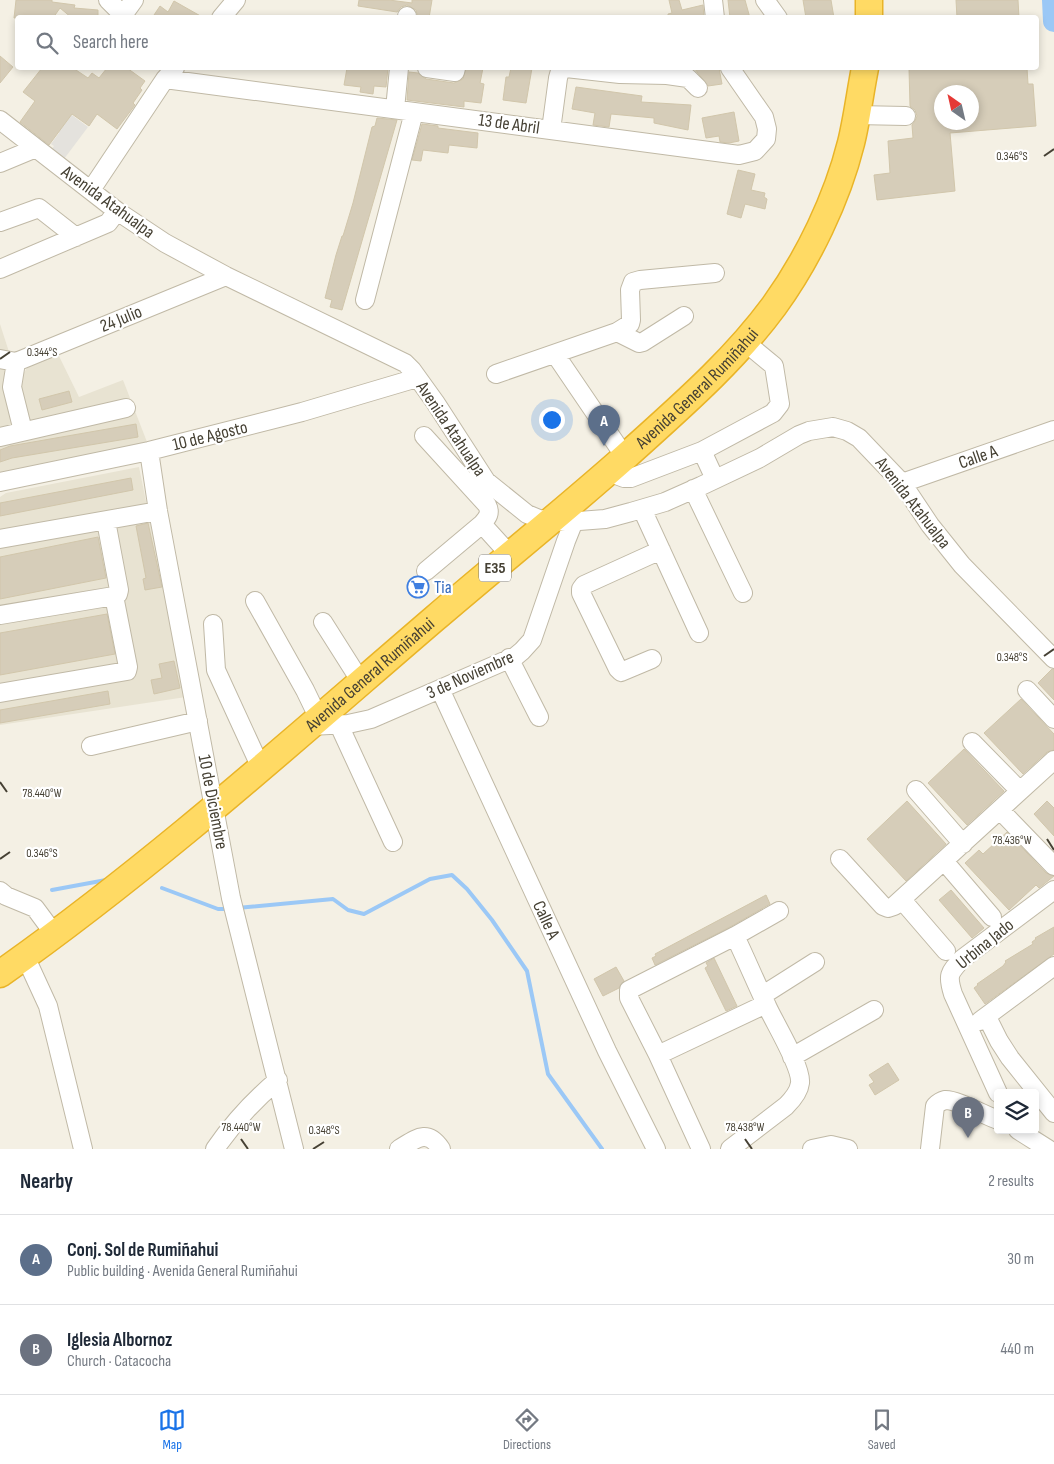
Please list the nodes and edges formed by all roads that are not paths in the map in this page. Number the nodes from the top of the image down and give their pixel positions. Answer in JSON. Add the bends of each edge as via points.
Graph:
{"nodes":[{"id":1,"x":108,"y":0,"type":"edge"},
{"id":2,"x":134,"y":0,"type":"edge"},
{"id":3,"x":236,"y":0,"type":"edge"},
{"id":4,"x":713,"y":0,"type":"edge"},
{"id":5,"x":765,"y":0,"type":"edge"},
{"id":6,"x":869,"y":0,"type":"edge"},
{"id":7,"x":121,"y":15,"type":"edge"},
{"id":8,"x":123,"y":15,"type":"edge"},
{"id":9,"x":223,"y":15,"type":"edge"},
{"id":10,"x":715,"y":15,"type":"edge"},
{"id":11,"x":776,"y":15,"type":"edge"},
{"id":12,"x":869,"y":15,"type":"edge"},
{"id":13,"x":399,"y":70,"type":"edge"},
{"id":14,"x":441,"y":70,"type":"edge"},
{"id":15,"x":456,"y":70,"type":"edge"},
{"id":16,"x":562,"y":70,"type":"edge"},
{"id":17,"x":584,"y":70,"type":"edge"},
{"id":18,"x":731,"y":70,"type":"edge"},
{"id":19,"x":865,"y":70,"type":"edge"},
{"id":20,"x":170,"y":73,"type":"edge"},
{"id":21,"x":698,"y":88,"type":"dead end"},
{"id":22,"x":395,"y":109,"type":"junction"},
{"id":23,"x":414,"y":112,"type":"junction"},
{"id":24,"x":856,"y":115,"type":"junction"},
{"id":25,"x":906,"y":116,"type":"dead end"},
{"id":26,"x":0,"y":120,"type":"edge"},
{"id":27,"x":552,"y":130,"type":"junction"},
{"id":28,"x":36,"y":148,"type":"junction"},
{"id":29,"x":0,"y":164,"type":"edge"},
{"id":30,"x":91,"y":190,"type":"junction"},
{"id":31,"x":117,"y":211,"type":"junction"},
{"id":32,"x":0,"y":222,"type":"edge"},
{"id":33,"x":76,"y":237,"type":"junction"},
{"id":34,"x":0,"y":269,"type":"edge"},
{"id":35,"x":715,"y":273,"type":"dead end"},
{"id":36,"x":226,"y":276,"type":"junction"},
{"id":37,"x":365,"y":300,"type":"dead end"},
{"id":38,"x":684,"y":316,"type":"dead end"},
{"id":39,"x":617,"y":332,"type":"junction"},
{"id":40,"x":745,"y":342,"type":"junction"},
{"id":41,"x":555,"y":354,"type":"junction"},
{"id":42,"x":8,"y":361,"type":"edge"},
{"id":43,"x":496,"y":374,"type":"dead end"},
{"id":44,"x":417,"y":378,"type":"junction"},
{"id":45,"x":126,"y":408,"type":"dead end"},
{"id":46,"x":1054,"y":430,"type":"edge"},
{"id":47,"x":23,"y":431,"type":"junction"},
{"id":48,"x":424,"y":436,"type":"dead end"},
{"id":49,"x":0,"y":437,"type":"edge"},
{"id":50,"x":148,"y":451,"type":"junction"},
{"id":51,"x":702,"y":451,"type":"junction"},
{"id":52,"x":617,"y":464,"type":"junction"},
{"id":53,"x":715,"y":480,"type":"junction"},
{"id":54,"x":0,"y":482,"type":"edge"},
{"id":55,"x":902,"y":483,"type":"junction"},
{"id":56,"x":693,"y":490,"type":"junction"},
{"id":57,"x":642,"y":509,"type":"junction"},
{"id":58,"x":158,"y":511,"type":"junction"},
{"id":59,"x":563,"y":520,"type":"junction"},
{"id":60,"x":106,"y":521,"type":"junction"},
{"id":61,"x":482,"y":524,"type":"junction"},
{"id":62,"x":0,"y":539,"type":"edge"},
{"id":63,"x":661,"y":550,"type":"junction"},
{"id":64,"x":510,"y":555,"type":"junction"},
{"id":65,"x":426,"y":571,"type":"dead end"},
{"id":66,"x":743,"y":594,"type":"dead end"},
{"id":67,"x":114,"y":596,"type":"junction"},
{"id":68,"x":255,"y":600,"type":"dead end"},
{"id":69,"x":0,"y":615,"type":"edge"},
{"id":70,"x":323,"y":622,"type":"dead end"},
{"id":71,"x":213,"y":624,"type":"dead end"},
{"id":72,"x":699,"y":633,"type":"dead end"},
{"id":73,"x":509,"y":658,"type":"junction"},
{"id":74,"x":652,"y":659,"type":"dead end"},
{"id":75,"x":1054,"y":659,"type":"edge"},
{"id":76,"x":361,"y":682,"type":"junction"},
{"id":77,"x":440,"y":689,"type":"junction"},
{"id":78,"x":1027,"y":690,"type":"dead end"},
{"id":79,"x":0,"y":693,"type":"edge"},
{"id":80,"x":539,"y":717,"type":"dead end"},
{"id":81,"x":1054,"y":719,"type":"edge"},
{"id":82,"x":198,"y":721,"type":"junction"},
{"id":83,"x":323,"y":723,"type":"junction"},
{"id":84,"x":972,"y":742,"type":"dead end"},
{"id":85,"x":91,"y":746,"type":"dead end"},
{"id":86,"x":1054,"y":760,"type":"edge"},
{"id":87,"x":262,"y":768,"type":"junction"},
{"id":88,"x":916,"y":790,"type":"dead end"},
{"id":89,"x":1020,"y":791,"type":"junction"},
{"id":90,"x":214,"y":808,"type":"junction"},
{"id":91,"x":1000,"y":810,"type":"junction"},
{"id":92,"x":393,"y":842,"type":"dead end"},
{"id":93,"x":963,"y":844,"type":"junction"},
{"id":94,"x":840,"y":859,"type":"dead end"},
{"id":95,"x":944,"y":862,"type":"junction"},
{"id":96,"x":1054,"y":866,"type":"edge"},
{"id":97,"x":1054,"y":890,"type":"edge"},
{"id":98,"x":0,"y":891,"type":"edge"},
{"id":99,"x":902,"y":900,"type":"junction"},
{"id":100,"x":779,"y":911,"type":"dead end"},
{"id":101,"x":992,"y":917,"type":"dead end"},
{"id":102,"x":55,"y":935,"type":"junction"},
{"id":103,"x":735,"y":936,"type":"junction"},
{"id":104,"x":946,"y":951,"type":"dead end"},
{"id":105,"x":25,"y":956,"type":"junction"},
{"id":106,"x":815,"y":962,"type":"dead end"},
{"id":107,"x":1053,"y":970,"type":"edge"},
{"id":108,"x":0,"y":974,"type":"edge"},
{"id":109,"x":764,"y":999,"type":"junction"},
{"id":110,"x":874,"y":1010,"type":"dead end"},
{"id":111,"x":658,"y":1055,"type":"junction"},
{"id":112,"x":792,"y":1057,"type":"junction"},
{"id":113,"x":278,"y":1080,"type":"junction"},
{"id":114,"x":996,"y":1089,"type":"edge"},
{"id":115,"x":1054,"y":1113,"type":"edge"},
{"id":116,"x":994,"y":1118,"type":"edge"},
{"id":117,"x":1024,"y":1134,"type":"edge"},
{"id":118,"x":83,"y":1149,"type":"edge"},
{"id":119,"x":215,"y":1149,"type":"edge"},
{"id":120,"x":294,"y":1149,"type":"edge"},
{"id":121,"x":399,"y":1149,"type":"edge"},
{"id":122,"x":441,"y":1149,"type":"edge"},
{"id":123,"x":656,"y":1149,"type":"edge"},
{"id":124,"x":701,"y":1149,"type":"edge"},
{"id":125,"x":730,"y":1149,"type":"edge"},
{"id":126,"x":812,"y":1149,"type":"edge"},
{"id":127,"x":848,"y":1149,"type":"edge"},
{"id":128,"x":930,"y":1149,"type":"edge"},
{"id":129,"x":1048,"y":1149,"type":"edge"}],
"edges":[{"from":1,"to":7,"type":"street"},
{"from":2,"to":8,"type":"street"},
{"from":3,"to":9,"type":"street"},
{"from":4,"to":10,"type":"street"},
{"from":5,"to":11,"type":"street"},
{"from":6,"to":12,"type":"highway"},
{"from":13,"to":22,"type":"street"},
{"from":14,"to":15,"type":"street"},
{"from":16,"to":27,"type":"street","via":[[558,78]]},
{"from":17,"to":21,"type":"street","via":[[688,78]]},
{"from":18,"to":27,"type":"street","name":"13 de Abril","via":[[764,117],[766,139],[756,151],[739,155]]},
{"from":19,"to":24,"type":"highway","name":"Avenida General Rumiñahui","number":"E35"},
{"from":20,"to":22,"type":"street","name":"13 de Abril"},
{"from":20,"to":30,"type":"street","name":"13 de Abril"},
{"from":22,"to":23,"type":"street","name":"13 de Abril"},
{"from":23,"to":27,"type":"street","name":"13 de Abril"},
{"from":23,"to":37,"type":"street"},
{"from":24,"to":25,"type":"street"},
{"from":24,"to":40,"type":"highway","name":"Avenida General Rumiñahui","number":"E35","via":[[840,179],[821,224],[800,266]]},
{"from":26,"to":28,"type":"street","name":"Avenida Atahualpa"},
{"from":28,"to":29,"type":"street"},
{"from":28,"to":30,"type":"street","name":"Avenida Atahualpa"},
{"from":30,"to":31,"type":"street","name":"Avenida Atahualpa"},
{"from":31,"to":33,"type":"street","via":[[108,223]]},
{"from":31,"to":36,"type":"street","name":"Avenida Atahualpa","via":[[165,243]]},
{"from":32,"to":33,"type":"street","via":[[39,208]]},
{"from":33,"to":34,"type":"street"},
{"from":35,"to":39,"type":"street","via":[[633,282],[630,324]]},
{"from":36,"to":42,"type":"street","name":"24 Julio"},
{"from":36,"to":44,"type":"street","name":"Avenida Atahualpa","via":[[405,363]]},
{"from":38,"to":39,"type":"street","via":[[639,343]]},
{"from":39,"to":41,"type":"street"},
{"from":40,"to":51,"type":"street","via":[[774,366],[779,407],[774,413]]},
{"from":40,"to":52,"type":"highway","name":"Avenida General Rumiñahui","number":"E35","via":[[700,389]]},
{"from":41,"to":43,"type":"street"},
{"from":41,"to":52,"type":"street"},
{"from":42,"to":47,"type":"street"},
{"from":44,"to":50,"type":"street","name":"10 de Agosto","via":[[302,412]]},
{"from":44,"to":59,"type":"street","name":"Avenida Atahualpa","via":[[486,481],[527,514],[539,519]]},
{"from":45,"to":47,"type":"street"},
{"from":46,"to":55,"type":"street","name":"Calle A"},
{"from":47,"to":49,"type":"street"},
{"from":48,"to":61,"type":"street","via":[[488,505],[489,515]]},
{"from":50,"to":54,"type":"street","name":"10 de Agosto"},
{"from":50,"to":58,"type":"street","name":"10 de Diciembre"},
{"from":51,"to":52,"type":"street","via":[[631,478],[624,478]]},
{"from":51,"to":53,"type":"street"},
{"from":52,"to":59,"type":"highway","name":"Avenida General Rumiñahui","number":"E35"},
{"from":53,"to":55,"type":"street","name":"Avenida Atahualpa","via":[[799,434],[833,428],[859,438]]},
{"from":53,"to":56,"type":"street","name":"Avenida Atahualpa"},
{"from":55,"to":75,"type":"street","name":"Avenida Atahualpa","via":[[962,565]]},
{"from":56,"to":57,"type":"street","name":"Avenida Atahualpa"},
{"from":56,"to":66,"type":"street"},
{"from":57,"to":59,"type":"street","name":"Avenida Atahualpa","via":[[605,519]]},
{"from":57,"to":63,"type":"street"},
{"from":58,"to":60,"type":"street"},
{"from":58,"to":82,"type":"street","name":"10 de Diciembre"},
{"from":59,"to":64,"type":"highway","name":"Avenida General Rumiñahui","number":"E35"},
{"from":59,"to":73,"type":"street","name":"3 de Noviembre","via":[[566,540],[532,640]]},
{"from":60,"to":62,"type":"street"},
{"from":60,"to":67,"type":"street","via":[[119,590]]},
{"from":61,"to":64,"type":"street"},
{"from":61,"to":65,"type":"street"},
{"from":63,"to":72,"type":"street"},
{"from":63,"to":74,"type":"street","via":[[581,588],[618,670],[626,671]]},
{"from":64,"to":76,"type":"highway","name":"Avenida General Rumiñahui","number":"E35"},
{"from":67,"to":69,"type":"street"},
{"from":67,"to":79,"type":"street","via":[[127,671]]},
{"from":68,"to":83,"type":"street"},
{"from":70,"to":76,"type":"street"},
{"from":71,"to":87,"type":"street","via":[[216,670]]},
{"from":73,"to":77,"type":"street","name":"3 de Noviembre"},
{"from":73,"to":80,"type":"street"},
{"from":76,"to":83,"type":"highway","name":"Avenida General Rumiñahui","number":"E35"},
{"from":77,"to":83,"type":"street","name":"3 de Noviembre","via":[[371,718]]},
{"from":77,"to":123,"type":"street","name":"Calle A","via":[[607,1051]]},
{"from":78,"to":81,"type":"street"},
{"from":82,"to":85,"type":"street"},
{"from":82,"to":90,"type":"street","name":"10 de Diciembre"},
{"from":83,"to":87,"type":"highway","name":"Avenida General Rumiñahui","number":"E35"},
{"from":83,"to":92,"type":"street"},
{"from":84,"to":89,"type":"street"},
{"from":86,"to":89,"type":"street"},
{"from":87,"to":90,"type":"highway","name":"Avenida General Rumiñahui","number":"E35"},
{"from":88,"to":93,"type":"street"},
{"from":89,"to":91,"type":"street"},
{"from":90,"to":102,"type":"highway","name":"Avenida General Rumiñahui","number":"E35"},
{"from":90,"to":113,"type":"street","name":"10 de Diciembre","via":[[236,921]]},
{"from":91,"to":93,"type":"street"},
{"from":91,"to":96,"type":"street"},
{"from":93,"to":95,"type":"street"},
{"from":94,"to":99,"type":"street","via":[[883,906],[888,908]]},
{"from":95,"to":99,"type":"street"},
{"from":95,"to":101,"type":"street"},
{"from":97,"to":114,"type":"street","name":"Urbina Jado","via":[[962,959],[950,973],[953,994]]},
{"from":98,"to":102,"type":"street","via":[[35,908]]},
{"from":99,"to":104,"type":"street"},
{"from":100,"to":103,"type":"street"},
{"from":102,"to":105,"type":"highway","name":"Avenida General Rumiñahui","number":"E35"},
{"from":103,"to":109,"type":"street"},
{"from":103,"to":111,"type":"street","via":[[629,990],[629,998]]},
{"from":105,"to":108,"type":"highway","name":"Avenida General Rumiñahui","number":"E35"},
{"from":105,"to":118,"type":"street","via":[[48,1006]]},
{"from":106,"to":109,"type":"street"},
{"from":107,"to":115,"type":"street","via":[[984,1019]]},
{"from":109,"to":111,"type":"street"},
{"from":109,"to":112,"type":"street"},
{"from":110,"to":112,"type":"street"},
{"from":111,"to":124,"type":"street"},
{"from":112,"to":125,"type":"street","via":[[800,1083],[793,1099]]},
{"from":113,"to":119,"type":"street","via":[[259,1096]]},
{"from":113,"to":120,"type":"street","name":"10 de Diciembre"},
{"from":116,"to":128,"type":"street","via":[[954,1102],[940,1102],[935,1106]]},
{"from":117,"to":129,"type":"street"},
{"from":121,"to":122,"type":"street","via":[[422,1136],[434,1140]]},
{"from":126,"to":127,"type":"street","via":[[831,1145]]}]}
